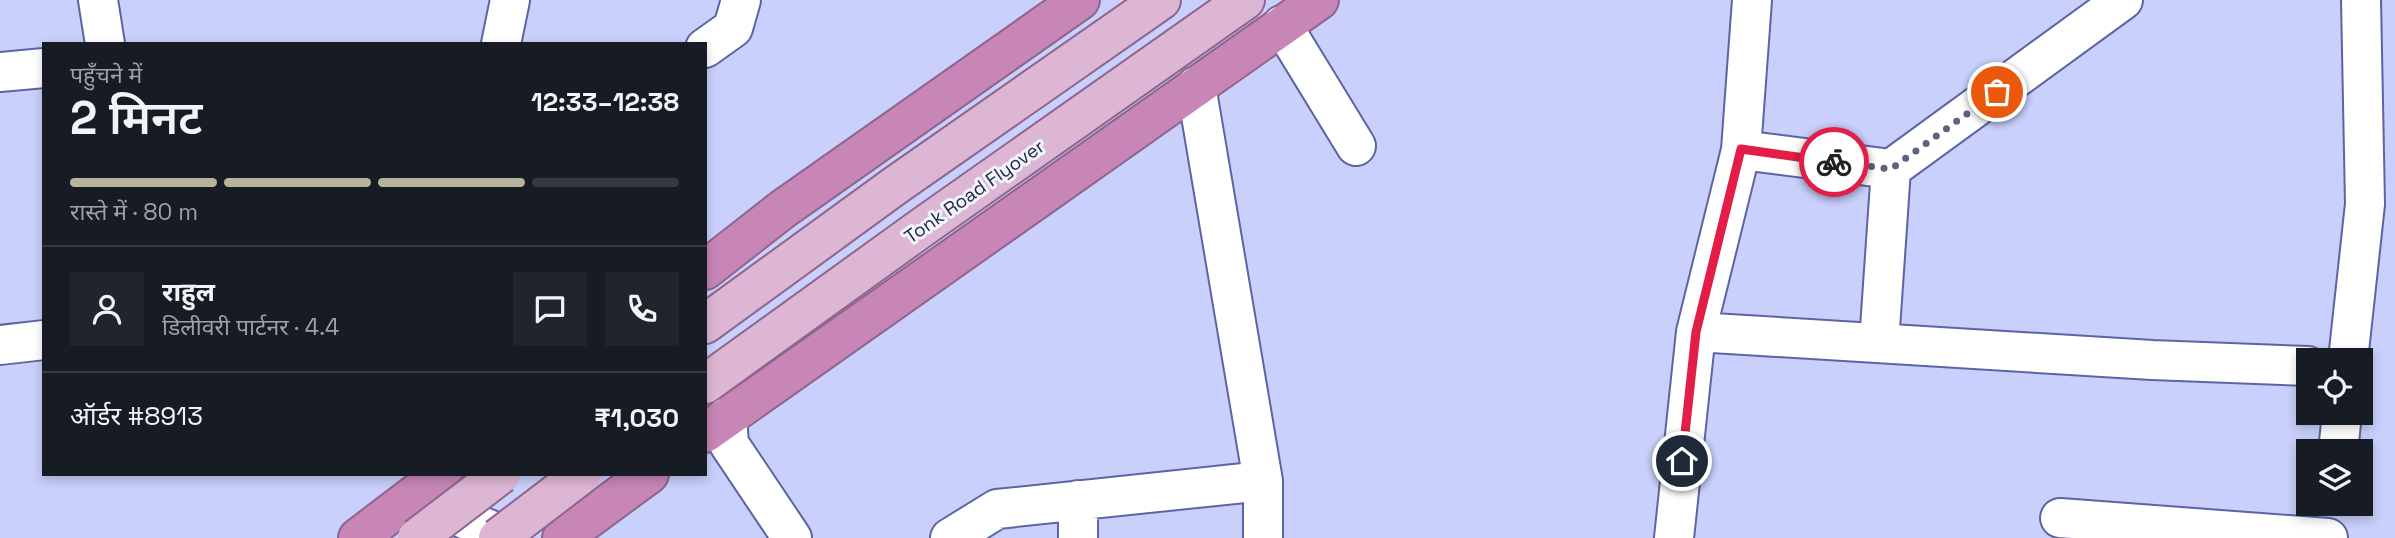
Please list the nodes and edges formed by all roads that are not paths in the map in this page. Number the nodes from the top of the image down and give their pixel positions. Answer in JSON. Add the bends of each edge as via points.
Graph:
{"nodes":[{"id":1,"x":98,"y":0,"type":"edge"},
{"id":2,"x":510,"y":0,"type":"edge"},
{"id":3,"x":741,"y":0,"type":"edge"},
{"id":4,"x":1080,"y":0,"type":"edge"},
{"id":5,"x":1161,"y":0,"type":"edge"},
{"id":6,"x":1245,"y":0,"type":"edge"},
{"id":7,"x":1319,"y":0,"type":"edge"},
{"id":8,"x":1752,"y":0,"type":"edge"},
{"id":9,"x":2123,"y":0,"type":"edge"},
{"id":10,"x":2361,"y":0,"type":"edge"},
{"id":11,"x":1282,"y":25,"type":"junction"},
{"id":12,"x":2379,"y":40,"type":"edge"},
{"id":13,"x":105,"y":42,"type":"edge"},
{"id":14,"x":500,"y":42,"type":"edge"},
{"id":15,"x":707,"y":47,"type":"edge"},
{"id":16,"x":42,"y":68,"type":"edge"},
{"id":17,"x":0,"y":72,"type":"edge"},
{"id":18,"x":1196,"y":86,"type":"junction"},
{"id":19,"x":1356,"y":146,"type":"dead end"},
{"id":20,"x":1741,"y":149,"type":"junction"},
{"id":21,"x":1891,"y":169,"type":"junction"},
{"id":22,"x":707,"y":268,"type":"edge"},
{"id":23,"x":707,"y":323,"type":"edge"},
{"id":24,"x":1696,"y":332,"type":"junction"},
{"id":25,"x":42,"y":340,"type":"edge"},
{"id":26,"x":1879,"y":343,"type":"junction"},
{"id":27,"x":0,"y":345,"type":"edge"},
{"id":28,"x":2349,"y":348,"type":"edge"},
{"id":29,"x":2296,"y":366,"type":"edge"},
{"id":30,"x":707,"y":383,"type":"edge"},
{"id":31,"x":716,"y":425,"type":"edge"},
{"id":32,"x":437,"y":476,"type":"edge"},
{"id":33,"x":498,"y":476,"type":"edge"},
{"id":34,"x":579,"y":476,"type":"edge"},
{"id":35,"x":646,"y":476,"type":"edge"},
{"id":36,"x":1263,"y":481,"type":"junction"},
{"id":37,"x":413,"y":486,"type":"edge"},
{"id":38,"x":1078,"y":500,"type":"junction"},
{"id":39,"x":2331,"y":516,"type":"edge"},
{"id":40,"x":2060,"y":518,"type":"dead end"},
{"id":41,"x":358,"y":538,"type":"edge"},
{"id":42,"x":417,"y":538,"type":"edge"},
{"id":43,"x":498,"y":538,"type":"edge"},
{"id":44,"x":510,"y":538,"type":"edge"},
{"id":45,"x":562,"y":538,"type":"edge"},
{"id":46,"x":792,"y":538,"type":"edge"},
{"id":47,"x":950,"y":538,"type":"edge"},
{"id":48,"x":1078,"y":538,"type":"edge"},
{"id":49,"x":1263,"y":538,"type":"edge"},
{"id":50,"x":1674,"y":538,"type":"edge"},
{"id":51,"x":2328,"y":538,"type":"edge"}],
"edges":[{"from":1,"to":13,"type":"street"},
{"from":2,"to":14,"type":"street"},
{"from":3,"to":15,"type":"street","via":[[733,28]]},
{"from":4,"to":22,"type":"highway","via":[[783,209]]},
{"from":5,"to":23,"type":"main road"},
{"from":6,"to":30,"type":"main road","name":"Tonk Road Flyover"},
{"from":7,"to":11,"type":"highway"},
{"from":8,"to":20,"type":"street"},
{"from":9,"to":21,"type":"street"},
{"from":10,"to":12,"type":"street"},
{"from":11,"to":18,"type":"highway"},
{"from":11,"to":19,"type":"street"},
{"from":12,"to":28,"type":"street"},
{"from":16,"to":17,"type":"street"},
{"from":18,"to":31,"type":"highway"},
{"from":18,"to":36,"type":"street"},
{"from":20,"to":21,"type":"street"},
{"from":20,"to":24,"type":"street"},
{"from":21,"to":26,"type":"street"},
{"from":24,"to":26,"type":"street"},
{"from":24,"to":50,"type":"street"},
{"from":25,"to":27,"type":"street"},
{"from":26,"to":29,"type":"street"},
{"from":31,"to":46,"type":"street"},
{"from":32,"to":37,"type":"highway"},
{"from":33,"to":42,"type":"main road","bridge":true},
{"from":34,"to":43,"type":"main road","bridge":true},
{"from":35,"to":45,"type":"highway"},
{"from":36,"to":38,"type":"street"},
{"from":36,"to":49,"type":"street"},
{"from":37,"to":41,"type":"highway"},
{"from":37,"to":44,"type":"street"},
{"from":38,"to":47,"type":"street","via":[[997,509]]},
{"from":38,"to":48,"type":"street"},
{"from":39,"to":51,"type":"street"},
{"from":40,"to":51,"type":"street"}]}
